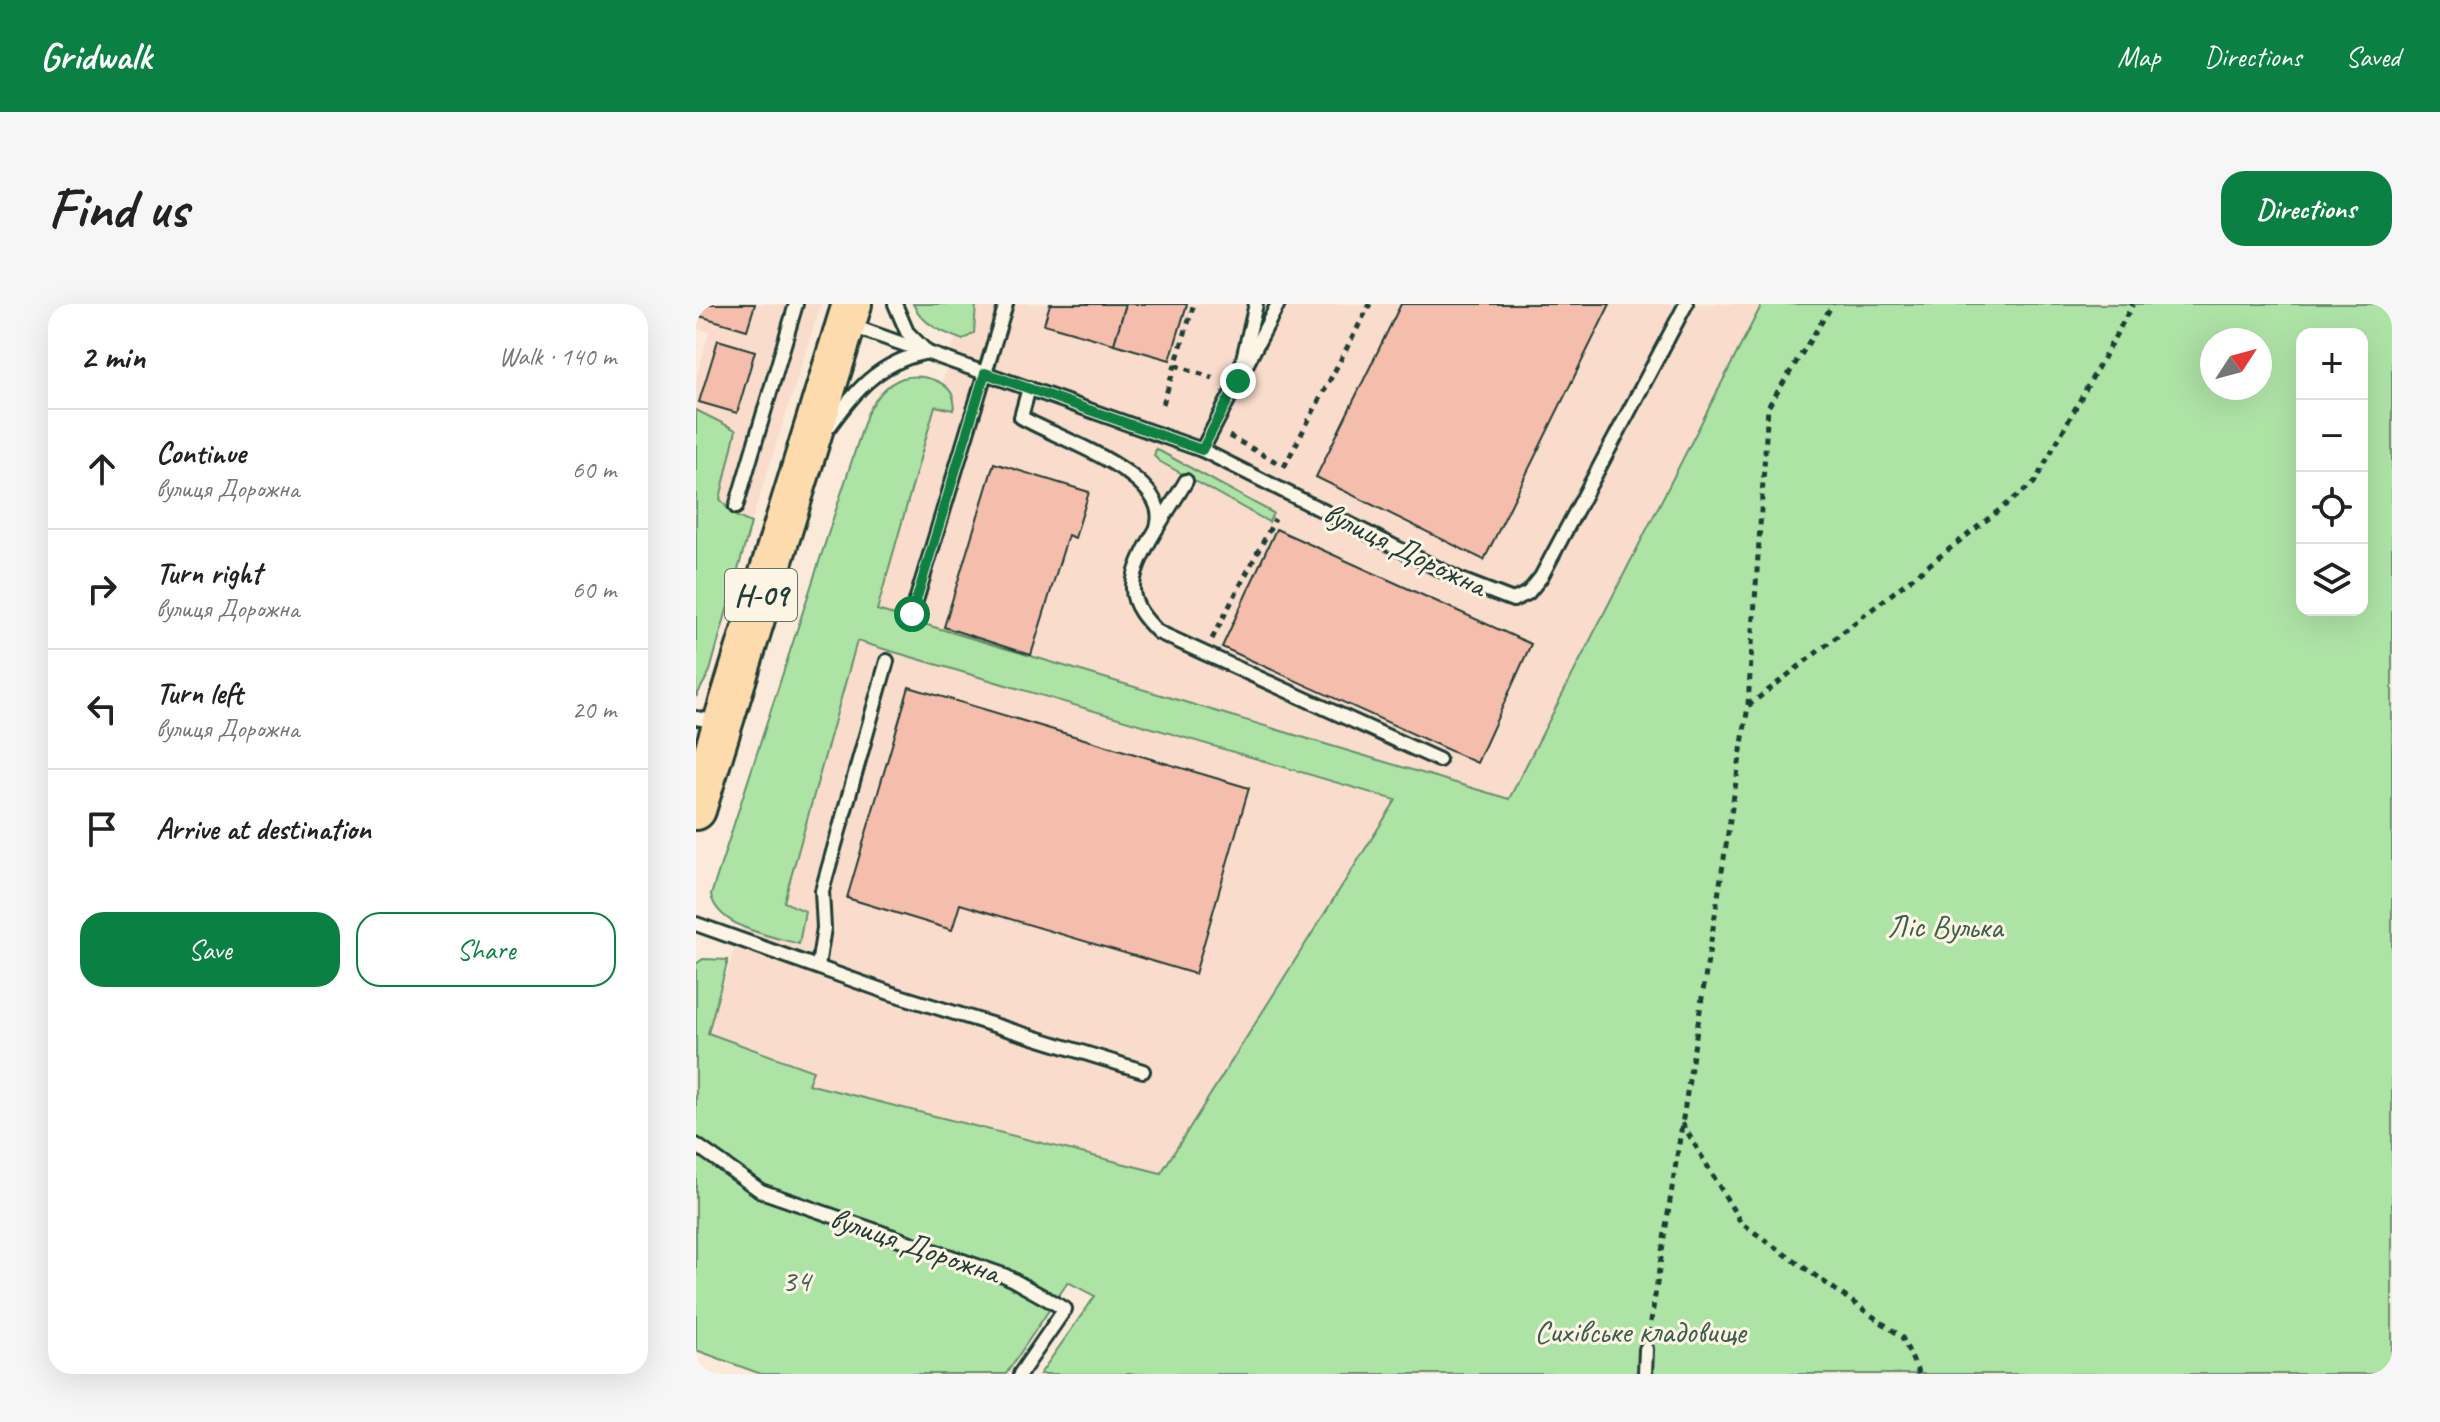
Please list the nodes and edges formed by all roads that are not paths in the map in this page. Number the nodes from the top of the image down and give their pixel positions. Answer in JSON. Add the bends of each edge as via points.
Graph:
{"nodes":[{"id":1,"x":796,"y":304,"type":"edge"},
{"id":2,"x":895,"y":304,"type":"edge"},
{"id":3,"x":1006,"y":304,"type":"edge"},
{"id":4,"x":1256,"y":304,"type":"edge"},
{"id":5,"x":1278,"y":304,"type":"edge"},
{"id":6,"x":1686,"y":304,"type":"edge"},
{"id":7,"x":850,"y":314,"type":"edge"},
{"id":8,"x":927,"y":352,"type":"junction"},
{"id":9,"x":985,"y":373,"type":"junction"},
{"id":10,"x":1238,"y":381,"type":"junction"},
{"id":11,"x":1029,"y":388,"type":"junction"},
{"id":12,"x":1202,"y":450,"type":"junction"},
{"id":13,"x":800,"y":466,"type":"junction"},
{"id":14,"x":1186,"y":481,"type":"dead end"},
{"id":15,"x":736,"y":507,"type":"dead end"},
{"id":16,"x":1154,"y":538,"type":"junction"},
{"id":17,"x":912,"y":614,"type":"dead end"},
{"id":18,"x":887,"y":661,"type":"dead end"},
{"id":19,"x":708,"y":720,"type":"edge"},
{"id":20,"x":1439,"y":760,"type":"dead end"},
{"id":21,"x":702,"y":775,"type":"edge"},
{"id":22,"x":696,"y":810,"type":"edge"},
{"id":23,"x":696,"y":924,"type":"edge"},
{"id":24,"x":818,"y":966,"type":"junction"},
{"id":25,"x":1143,"y":1071,"type":"dead end"},
{"id":26,"x":696,"y":1145,"type":"edge"},
{"id":27,"x":1646,"y":1349,"type":"road end"},
{"id":28,"x":1020,"y":1374,"type":"edge"},
{"id":29,"x":1645,"y":1374,"type":"edge"}],
"edges":[{"from":1,"to":15,"type":"lane"},
{"from":2,"to":8,"type":"lane","via":[[907,332]]},
{"from":3,"to":9,"type":"lane"},
{"from":4,"to":10,"type":"lane"},
{"from":5,"to":10,"type":"lane"},
{"from":6,"to":12,"type":"lane","name":"вулиця Дорожна","via":[[1541,577],[1528,593],[1513,600],[1461,580]]},
{"from":7,"to":8,"type":"lane","name":"вулиця Дорожна"},
{"from":7,"to":13,"type":"main road","name":"вулиця Дорожна","number":"Н-09"},
{"from":8,"to":9,"type":"lane","name":"вулиця Дорожна"},
{"from":8,"to":13,"type":"lane","via":[[903,357],[870,375]]},
{"from":9,"to":11,"type":"lane","name":"вулиця Дорожна"},
{"from":9,"to":17,"type":"lane"},
{"from":10,"to":12,"type":"lane"},
{"from":11,"to":12,"type":"lane","name":"вулиця Дорожна"},
{"from":11,"to":16,"type":"lane","via":[[1021,417],[1112,463],[1146,489],[1160,519]]},
{"from":13,"to":19,"type":"main road","name":"вулиця Дорожна","number":"Н-09"},
{"from":14,"to":16,"type":"lane"},
{"from":16,"to":20,"type":"lane","via":[[1135,570],[1132,592],[1142,616],[1158,632]]},
{"from":18,"to":24,"type":"lane","via":[[822,891]]},
{"from":19,"to":21,"type":"main road","name":"вулиця Дорожна","number":"Н-09"},
{"from":21,"to":22,"type":"main road","name":"вулиця Дорожна","number":"Н-09"},
{"from":23,"to":24,"type":"lane"},
{"from":24,"to":25,"type":"lane"},
{"from":26,"to":28,"type":"lane","name":"вулиця Дорожна","via":[[761,1191],[1006,1276],[1065,1309]]},
{"from":27,"to":29,"type":"lane"}]}
